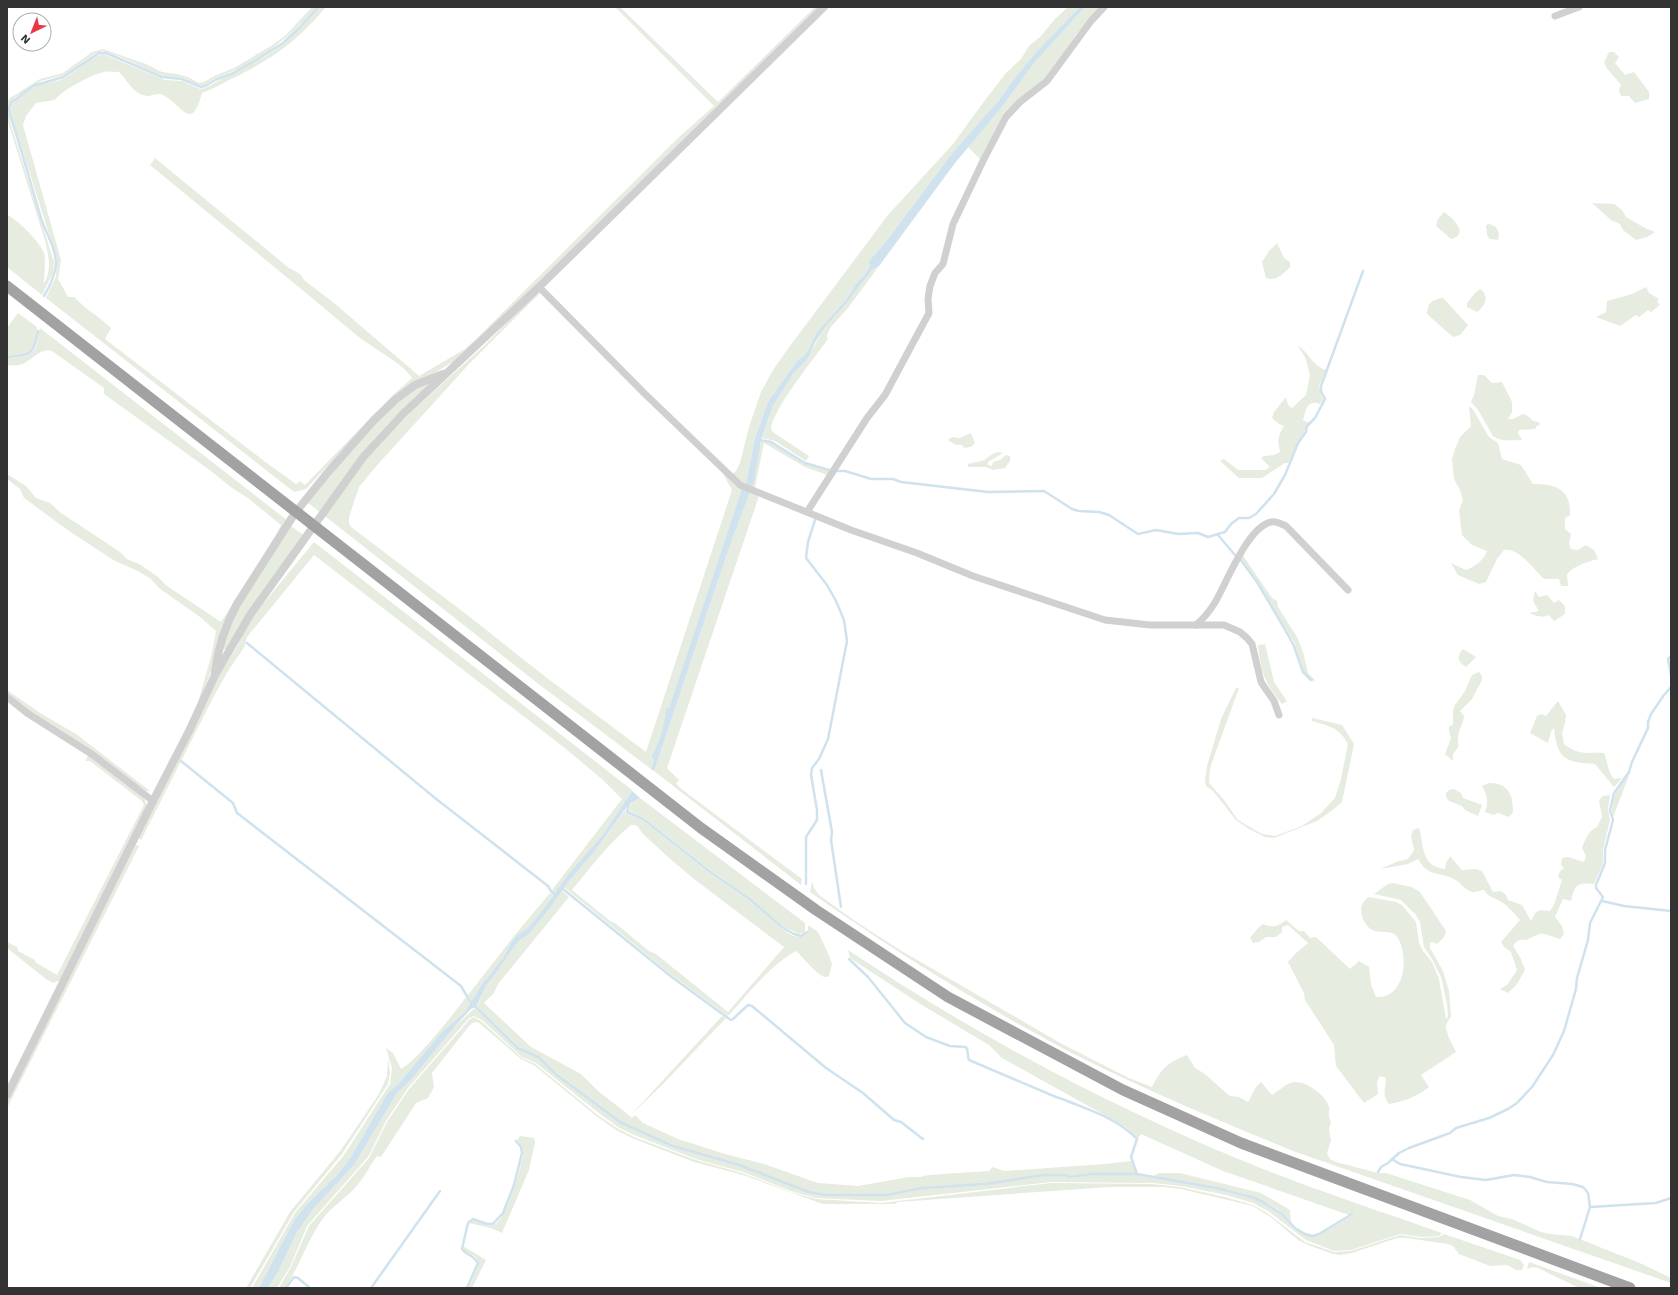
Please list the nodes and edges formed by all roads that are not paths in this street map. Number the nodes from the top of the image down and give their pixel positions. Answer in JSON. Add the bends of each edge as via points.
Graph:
{"nodes":[{"id":1,"x":824,"y":7,"type":"edge"},
{"id":2,"x":1104,"y":7,"type":"edge"},
{"id":3,"x":1579,"y":7,"type":"edge"},
{"id":4,"x":1555,"y":16,"type":"dead end"},
{"id":5,"x":7,"y":286,"type":"edge"},
{"id":6,"x":538,"y":287,"type":"junction"},
{"id":7,"x":447,"y":373,"type":"junction"},
{"id":8,"x":806,"y":512,"type":"junction"},
{"id":9,"x":295,"y":513,"type":"junction"},
{"id":10,"x":1348,"y":590,"type":"dead end"},
{"id":11,"x":1196,"y":625,"type":"junction"},
{"id":12,"x":215,"y":675,"type":"junction"},
{"id":13,"x":7,"y":698,"type":"edge"},
{"id":14,"x":1279,"y":715,"type":"dead end"},
{"id":15,"x":153,"y":801,"type":"junction"},
{"id":16,"x":7,"y":1094,"type":"edge"},
{"id":17,"x":1630,"y":1288,"type":"edge"}],
"edges":[{"from":1,"to":6,"type":"street"},
{"from":2,"to":8,"type":"street","via":[[1047,81],[1020,102],[1006,118],[982,161],[953,224],[943,264],[935,273],[930,286],[929,313],[885,395],[867,418]]},
{"from":3,"to":4,"type":"street"},
{"from":5,"to":9,"type":"highway"},
{"from":6,"to":7,"type":"street"},
{"from":6,"to":8,"type":"street","via":[[740,485]]},
{"from":7,"to":9,"type":"street","via":[[415,386],[396,399],[374,420]]},
{"from":7,"to":12,"type":"street","via":[[404,413],[364,456],[250,615]]},
{"from":8,"to":11,"type":"street","via":[[973,576],[1105,620],[1150,625]]},
{"from":9,"to":12,"type":"street","via":[[229,618],[220,644]]},
{"from":9,"to":17,"type":"highway","via":[[701,828],[816,910],[948,998],[1123,1090],[1241,1143]]},
{"from":10,"to":11,"type":"street","via":[[1286,526],[1270,522],[1248,541],[1215,603]]},
{"from":11,"to":14,"type":"street","via":[[1224,625],[1234,628],[1248,638],[1255,654],[1261,682],[1274,701]]},
{"from":12,"to":15,"type":"street"},
{"from":13,"to":15,"type":"street","via":[[93,754]]},
{"from":15,"to":16,"type":"street"}]}
